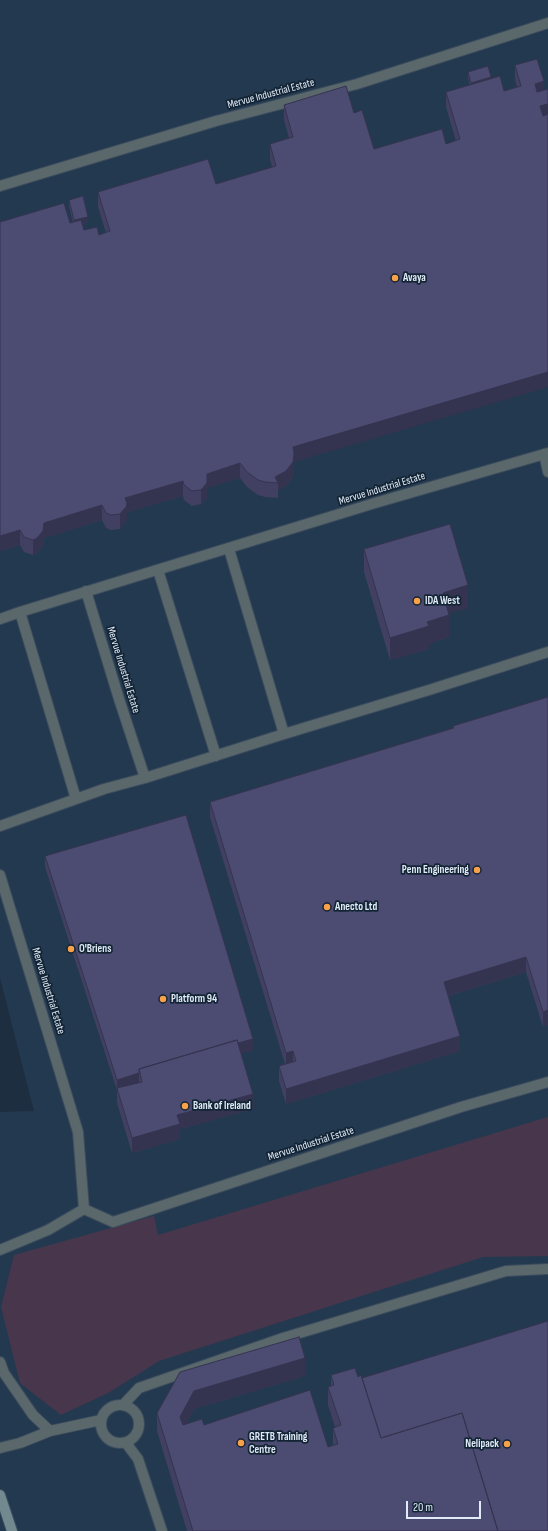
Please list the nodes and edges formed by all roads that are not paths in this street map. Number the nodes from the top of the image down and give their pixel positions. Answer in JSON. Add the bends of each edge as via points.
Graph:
{"nodes":[{"id":1,"x":548,"y":23,"type":"edge"},
{"id":2,"x":0,"y":186,"type":"edge"},
{"id":3,"x":546,"y":453,"type":"edge"},
{"id":4,"x":548,"y":472,"type":"edge"},
{"id":5,"x":229,"y":549,"type":"junction"},
{"id":6,"x":158,"y":570,"type":"junction"},
{"id":7,"x":86,"y":591,"type":"junction"},
{"id":8,"x":20,"y":612,"type":"junction"},
{"id":9,"x":0,"y":619,"type":"edge"},
{"id":10,"x":548,"y":652,"type":"edge"},
{"id":11,"x":284,"y":734,"type":"junction"},
{"id":12,"x":216,"y":756,"type":"junction"},
{"id":13,"x":146,"y":778,"type":"junction"},
{"id":14,"x":76,"y":800,"type":"junction"},
{"id":15,"x":0,"y":826,"type":"edge"},
{"id":16,"x":0,"y":875,"type":"edge"},
{"id":17,"x":548,"y":1082,"type":"edge"},
{"id":18,"x":84,"y":1209,"type":"junction"},
{"id":19,"x":0,"y":1250,"type":"edge"},
{"id":20,"x":548,"y":1269,"type":"edge"},
{"id":21,"x":0,"y":1362,"type":"edge"},
{"id":22,"x":123,"y":1404,"type":"junction"},
{"id":23,"x":101,"y":1420,"type":"junction"},
{"id":24,"x":50,"y":1431,"type":"junction"},
{"id":25,"x":126,"y":1443,"type":"junction"},
{"id":26,"x":0,"y":1448,"type":"edge"},
{"id":27,"x":0,"y":1495,"type":"edge"},
{"id":28,"x":12,"y":1531,"type":"edge"},
{"id":29,"x":162,"y":1531,"type":"edge"}],
"edges":[{"from":1,"to":2,"type":"lane","name":"Mervue Industrial Estate","via":[[357,84],[216,121]]},
{"from":3,"to":4,"type":"lane","name":"Mervue Industrial Estate"},
{"from":3,"to":5,"type":"lane","name":"Mervue Industrial Estate"},
{"from":5,"to":6,"type":"lane","name":"Mervue Industrial Estate"},
{"from":5,"to":11,"type":"lane"},
{"from":6,"to":7,"type":"lane","name":"Mervue Industrial Estate"},
{"from":6,"to":12,"type":"lane"},
{"from":7,"to":8,"type":"lane","name":"Mervue Industrial Estate"},
{"from":7,"to":13,"type":"lane","name":"Mervue Industrial Estate"},
{"from":8,"to":9,"type":"lane","name":"Mervue Industrial Estate"},
{"from":8,"to":14,"type":"lane"},
{"from":10,"to":11,"type":"lane"},
{"from":11,"to":12,"type":"lane"},
{"from":12,"to":13,"type":"lane"},
{"from":13,"to":14,"type":"lane","via":[[104,789]]},
{"from":14,"to":15,"type":"lane"},
{"from":16,"to":18,"type":"lane","name":"Mervue Industrial Estate","via":[[78,1132]]},
{"from":17,"to":18,"type":"lane","name":"Mervue Industrial Estate","via":[[461,1107],[113,1222]]},
{"from":18,"to":19,"type":"lane","via":[[48,1230]]},
{"from":20,"to":22,"type":"lane","via":[[506,1271],[283,1338],[139,1388]]},
{"from":21,"to":24,"type":"lane","via":[[4,1373],[34,1415]]},
{"from":22,"to":23,"type":"lane","via":[[111,1406]]},
{"from":22,"to":25,"type":"lane","via":[[134,1410],[139,1422],[136,1435]]},
{"from":23,"to":24,"type":"lane"},
{"from":23,"to":25,"type":"lane","via":[[102,1431],[109,1440],[120,1444]]},
{"from":24,"to":26,"type":"lane"},
{"from":25,"to":29,"type":"lane","via":[[138,1459]]},
{"from":27,"to":28,"type":"main road"}]}
